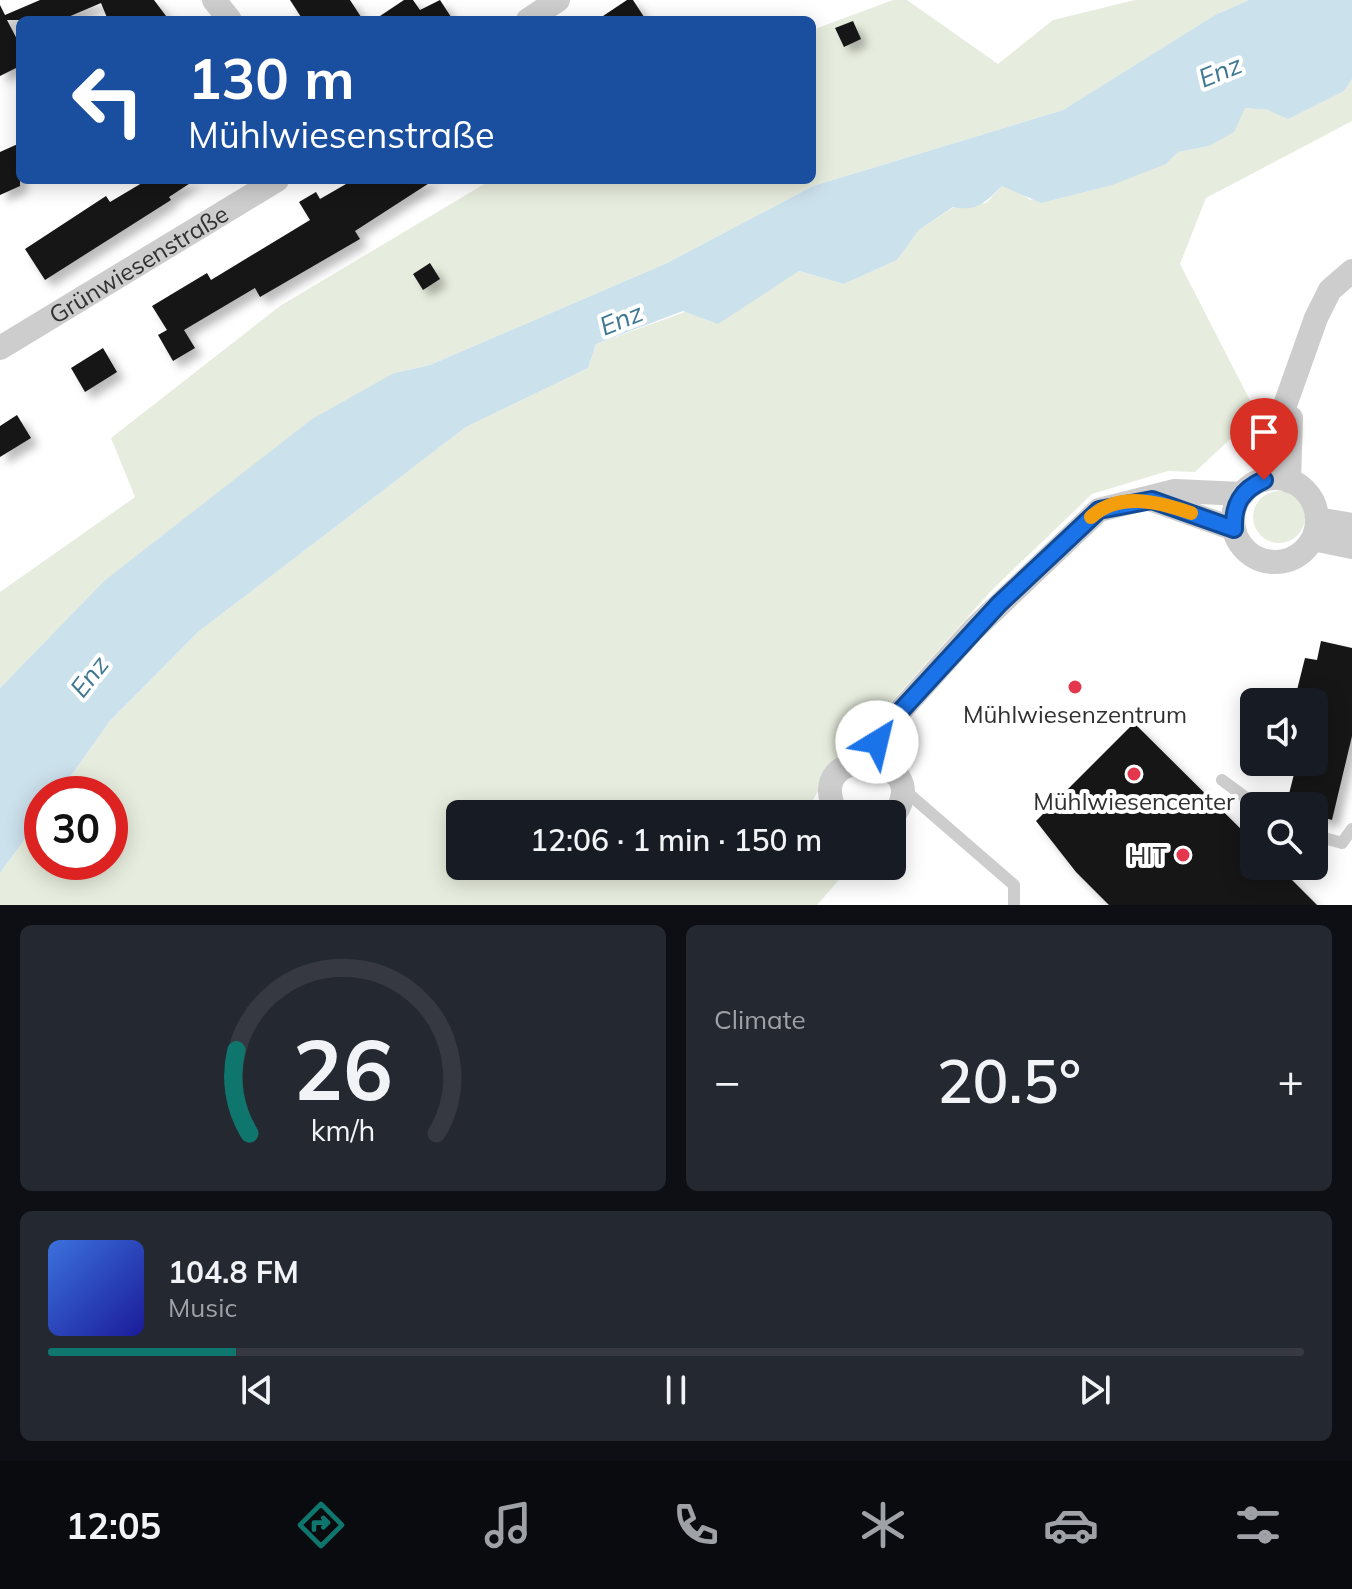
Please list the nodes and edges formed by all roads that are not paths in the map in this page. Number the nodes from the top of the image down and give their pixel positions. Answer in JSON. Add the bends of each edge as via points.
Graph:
{"nodes":[{"id":1,"x":214,"y":0,"type":"edge"},
{"id":2,"x":558,"y":0,"type":"edge"},
{"id":3,"x":227,"y":16,"type":"edge"},
{"id":4,"x":534,"y":16,"type":"edge"},
{"id":5,"x":270,"y":184,"type":"edge"},
{"id":6,"x":1352,"y":271,"type":"edge"},
{"id":7,"x":0,"y":348,"type":"edge"},
{"id":8,"x":1292,"y":391,"type":"junction"},
{"id":9,"x":1264,"y":480,"type":"junction"},
{"id":10,"x":1289,"y":481,"type":"junction"},
{"id":11,"x":1243,"y":494,"type":"junction"},
{"id":12,"x":1152,"y":500,"type":"junction"},
{"id":13,"x":1352,"y":525,"type":"edge"},
{"id":14,"x":1234,"y":529,"type":"junction"},
{"id":15,"x":1315,"y":529,"type":"junction"},
{"id":16,"x":1352,"y":547,"type":"edge"},
{"id":17,"x":876,"y":761,"type":"junction"},
{"id":18,"x":1222,"y":780,"type":"dead end"},
{"id":19,"x":900,"y":786,"type":"junction"},
{"id":20,"x":1240,"y":793,"type":"edge"},
{"id":21,"x":831,"y":800,"type":"edge"},
{"id":22,"x":899,"y":800,"type":"edge"},
{"id":23,"x":1352,"y":829,"type":"edge"},
{"id":24,"x":1328,"y":839,"type":"edge"},
{"id":25,"x":1014,"y":905,"type":"edge"}],
"edges":[{"from":1,"to":3,"type":"street"},
{"from":2,"to":4,"type":"street"},
{"from":5,"to":7,"type":"street","name":"Grünwiesenstraße"},
{"from":6,"to":8,"type":"street","via":[[1330,290]]},
{"from":8,"to":9,"type":"street"},
{"from":8,"to":10,"type":"street"},
{"from":9,"to":10,"type":"street"},
{"from":9,"to":11,"type":"street"},
{"from":10,"to":15,"type":"street","via":[[1309,496]]},
{"from":11,"to":12,"type":"street","via":[[1175,491]]},
{"from":11,"to":14,"type":"street","via":[[1236,505]]},
{"from":12,"to":14,"type":"street"},
{"from":12,"to":17,"type":"street","via":[[1099,510],[1055,548],[884,729]]},
{"from":13,"to":15,"type":"street"},
{"from":14,"to":15,"type":"street","via":[[1248,553],[1274,562],[1297,557]]},
{"from":15,"to":16,"type":"street"},
{"from":17,"to":19,"type":"street","via":[[895,774]]},
{"from":17,"to":21,"type":"street","via":[[853,762],[835,778]]},
{"from":18,"to":20,"type":"lane"},
{"from":19,"to":22,"type":"street"},
{"from":19,"to":25,"type":"lane","via":[[1014,885]]},
{"from":23,"to":24,"type":"lane","via":[[1342,843]]}]}
